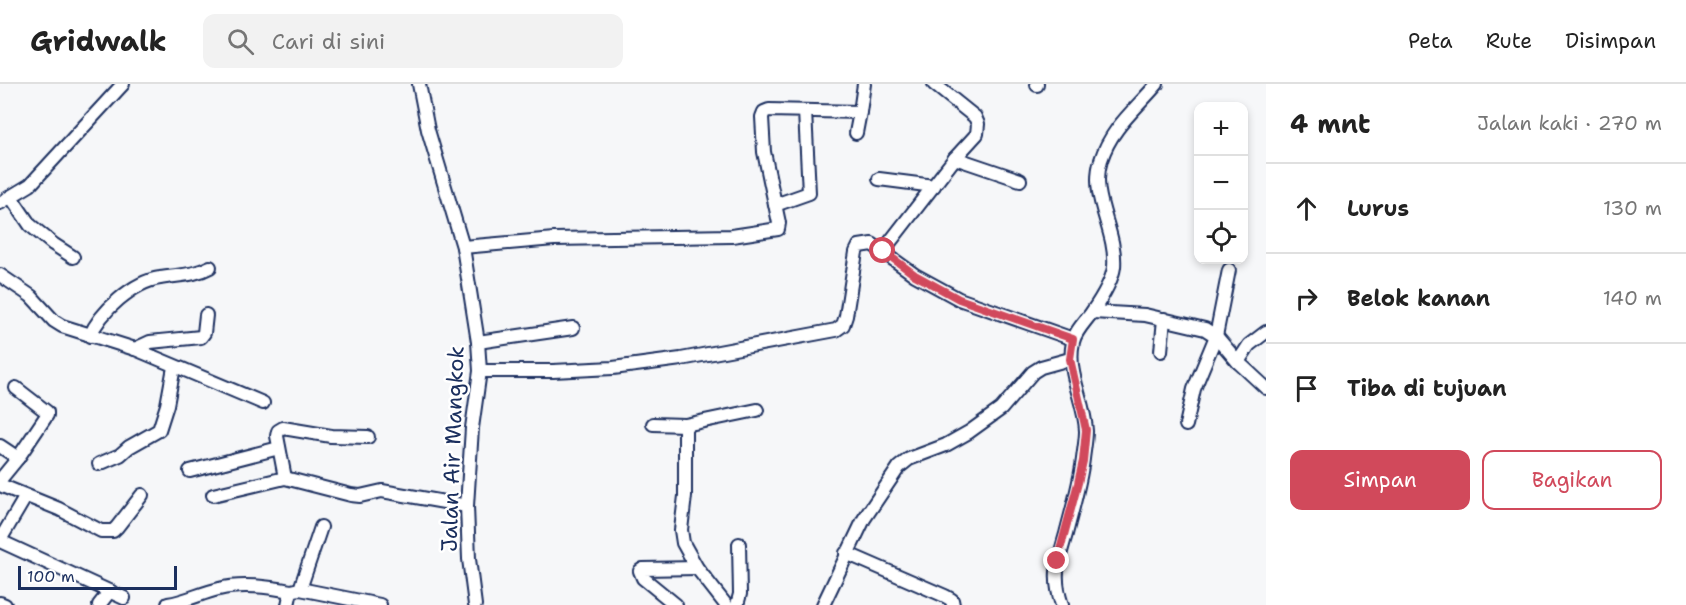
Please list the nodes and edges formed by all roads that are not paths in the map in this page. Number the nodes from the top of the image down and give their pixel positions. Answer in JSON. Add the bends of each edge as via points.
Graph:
{"nodes":[{"id":1,"x":123,"y":84,"type":"edge"},
{"id":2,"x":419,"y":84,"type":"edge"},
{"id":3,"x":864,"y":84,"type":"edge"},
{"id":4,"x":934,"y":84,"type":"edge"},
{"id":5,"x":1157,"y":84,"type":"edge"},
{"id":6,"x":805,"y":111,"type":"junction"},
{"id":7,"x":860,"y":112,"type":"junction"},
{"id":8,"x":856,"y":133,"type":"dead end"},
{"id":9,"x":955,"y":158,"type":"junction"},
{"id":10,"x":879,"y":179,"type":"dead end"},
{"id":11,"x":1020,"y":180,"type":"dead end"},
{"id":12,"x":934,"y":186,"type":"junction"},
{"id":13,"x":5,"y":200,"type":"edge"},
{"id":14,"x":775,"y":205,"type":"junction"},
{"id":15,"x":463,"y":247,"type":"junction"},
{"id":16,"x":883,"y":251,"type":"junction"},
{"id":17,"x":73,"y":257,"type":"dead end"},
{"id":18,"x":210,"y":267,"type":"dead end"},
{"id":19,"x":1229,"y":270,"type":"dead end"},
{"id":20,"x":0,"y":275,"type":"edge"},
{"id":21,"x":1093,"y":312,"type":"junction"},
{"id":22,"x":206,"y":315,"type":"dead end"},
{"id":23,"x":1164,"y":319,"type":"junction"},
{"id":24,"x":573,"y":328,"type":"dead end"},
{"id":25,"x":1266,"y":332,"type":"edge"},
{"id":26,"x":90,"y":336,"type":"junction"},
{"id":27,"x":1216,"y":336,"type":"junction"},
{"id":28,"x":1073,"y":339,"type":"junction"},
{"id":29,"x":477,"y":342,"type":"junction"},
{"id":30,"x":135,"y":349,"type":"junction"},
{"id":31,"x":1161,"y":351,"type":"dead end"},
{"id":32,"x":1070,"y":359,"type":"junction"},
{"id":33,"x":1238,"y":362,"type":"junction"},
{"id":34,"x":174,"y":367,"type":"junction"},
{"id":35,"x":480,"y":371,"type":"junction"},
{"id":36,"x":16,"y":388,"type":"dead end"},
{"id":37,"x":1266,"y":388,"type":"edge"},
{"id":38,"x":263,"y":403,"type":"dead end"},
{"id":39,"x":757,"y":410,"type":"dead end"},
{"id":40,"x":652,"y":424,"type":"dead end"},
{"id":41,"x":685,"y":425,"type":"junction"},
{"id":42,"x":1186,"y":425,"type":"dead end"},
{"id":43,"x":368,"y":437,"type":"dead end"},
{"id":44,"x":0,"y":446,"type":"edge"},
{"id":45,"x":279,"y":448,"type":"junction"},
{"id":46,"x":18,"y":458,"type":"junction"},
{"id":47,"x":99,"y":464,"type":"dead end"},
{"id":48,"x":190,"y":471,"type":"dead end"},
{"id":49,"x":285,"y":478,"type":"junction"},
{"id":50,"x":0,"y":482,"type":"edge"},
{"id":51,"x":142,"y":495,"type":"dead end"},
{"id":52,"x":213,"y":495,"type":"dead end"},
{"id":53,"x":26,"y":496,"type":"junction"},
{"id":54,"x":467,"y":506,"type":"junction"},
{"id":55,"x":321,"y":527,"type":"dead end"},
{"id":56,"x":0,"y":540,"type":"edge"},
{"id":57,"x":739,"y":544,"type":"dead end"},
{"id":58,"x":846,"y":553,"type":"junction"},
{"id":59,"x":697,"y":568,"type":"junction"},
{"id":60,"x":296,"y":590,"type":"junction"},
{"id":61,"x":110,"y":591,"type":"junction"},
{"id":62,"x":124,"y":598,"type":"dead end"},
{"id":63,"x":0,"y":603,"type":"edge"},
{"id":64,"x":168,"y":604,"type":"edge"},
{"id":65,"x":5,"y":605,"type":"edge"},
{"id":66,"x":99,"y":605,"type":"edge"},
{"id":67,"x":288,"y":605,"type":"edge"},
{"id":68,"x":380,"y":605,"type":"edge"},
{"id":69,"x":475,"y":605,"type":"edge"},
{"id":70,"x":676,"y":605,"type":"edge"},
{"id":71,"x":726,"y":605,"type":"edge"},
{"id":72,"x":737,"y":605,"type":"edge"},
{"id":73,"x":823,"y":605,"type":"edge"},
{"id":74,"x":953,"y":605,"type":"edge"},
{"id":75,"x":1062,"y":605,"type":"edge"}],
"edges":[{"from":1,"to":13,"type":"street","via":[[43,172]]},
{"from":2,"to":15,"type":"street","name":"Jalan Air Mangkok","via":[[428,130]]},
{"from":3,"to":7,"type":"street"},
{"from":4,"to":9,"type":"street","via":[[975,117],[978,124],[977,134]]},
{"from":5,"to":21,"type":"street","via":[[1109,137],[1100,162],[1097,182],[1114,267],[1112,279]]},
{"from":6,"to":7,"type":"street"},
{"from":6,"to":14,"type":"street","via":[[809,194]]},
{"from":6,"to":14,"type":"street","via":[[769,110],[762,117],[764,152]]},
{"from":7,"to":8,"type":"street"},
{"from":9,"to":11,"type":"street"},
{"from":9,"to":12,"type":"street"},
{"from":10,"to":12,"type":"street"},
{"from":12,"to":16,"type":"street"},
{"from":13,"to":17,"type":"street","via":[[30,225]]},
{"from":14,"to":15,"type":"street","via":[[779,223],[772,232],[554,239]]},
{"from":15,"to":29,"type":"street","name":"Jalan Air Mangkok"},
{"from":16,"to":28,"type":"street","via":[[915,275],[959,299]]},
{"from":16,"to":35,"type":"street","via":[[872,244],[859,246],[846,316],[836,330],[613,368]]},
{"from":18,"to":26,"type":"street","via":[[139,286],[108,309]]},
{"from":19,"to":27,"type":"street"},
{"from":20,"to":26,"type":"street","via":[[32,296],[54,321]]},
{"from":21,"to":23,"type":"street"},
{"from":21,"to":28,"type":"street"},
{"from":22,"to":30,"type":"street","via":[[201,337],[150,342]]},
{"from":23,"to":27,"type":"street","via":[[1196,326]]},
{"from":23,"to":31,"type":"street"},
{"from":24,"to":29,"type":"street"},
{"from":25,"to":33,"type":"street"},
{"from":26,"to":30,"type":"street"},
{"from":27,"to":33,"type":"street"},
{"from":27,"to":42,"type":"street","via":[[1194,389]]},
{"from":28,"to":32,"type":"street"},
{"from":29,"to":35,"type":"street","name":"Jalan Air Mangkok"},
{"from":30,"to":34,"type":"street"},
{"from":32,"to":58,"type":"street","via":[[1033,372],[1000,409],[969,432],[899,467]]},
{"from":32,"to":75,"type":"street","via":[[1086,430],[1083,461],[1057,561],[1056,580]]},
{"from":33,"to":37,"type":"street"},
{"from":34,"to":38,"type":"street"},
{"from":34,"to":47,"type":"street","via":[[159,430]]},
{"from":35,"to":54,"type":"street","name":"Jalan Air Mangkok"},
{"from":36,"to":46,"type":"street","via":[[47,412]]},
{"from":39,"to":41,"type":"street"},
{"from":40,"to":41,"type":"street"},
{"from":41,"to":59,"type":"street","via":[[681,530],[683,543]]},
{"from":43,"to":45,"type":"street","via":[[283,428],[278,431]]},
{"from":44,"to":46,"type":"street"},
{"from":45,"to":48,"type":"street"},
{"from":45,"to":49,"type":"street"},
{"from":46,"to":50,"type":"street"},
{"from":49,"to":52,"type":"street"},
{"from":49,"to":54,"type":"street","via":[[351,495],[382,491]]},
{"from":50,"to":53,"type":"street"},
{"from":51,"to":53,"type":"street","via":[[113,531],[101,531]]},
{"from":53,"to":56,"type":"street"},
{"from":54,"to":69,"type":"street","name":"Jalan Air Mangkok"},
{"from":55,"to":60,"type":"street"},
{"from":56,"to":61,"type":"street"},
{"from":57,"to":72,"type":"street"},
{"from":58,"to":73,"type":"street"},
{"from":58,"to":74,"type":"street","via":[[945,596]]},
{"from":59,"to":70,"type":"street","via":[[640,571],[643,578]]},
{"from":59,"to":71,"type":"street"},
{"from":60,"to":64,"type":"street","via":[[221,588]]},
{"from":60,"to":67,"type":"street"},
{"from":60,"to":68,"type":"street"},
{"from":61,"to":62,"type":"street"},
{"from":61,"to":66,"type":"street"},
{"from":63,"to":65,"type":"street"}]}
